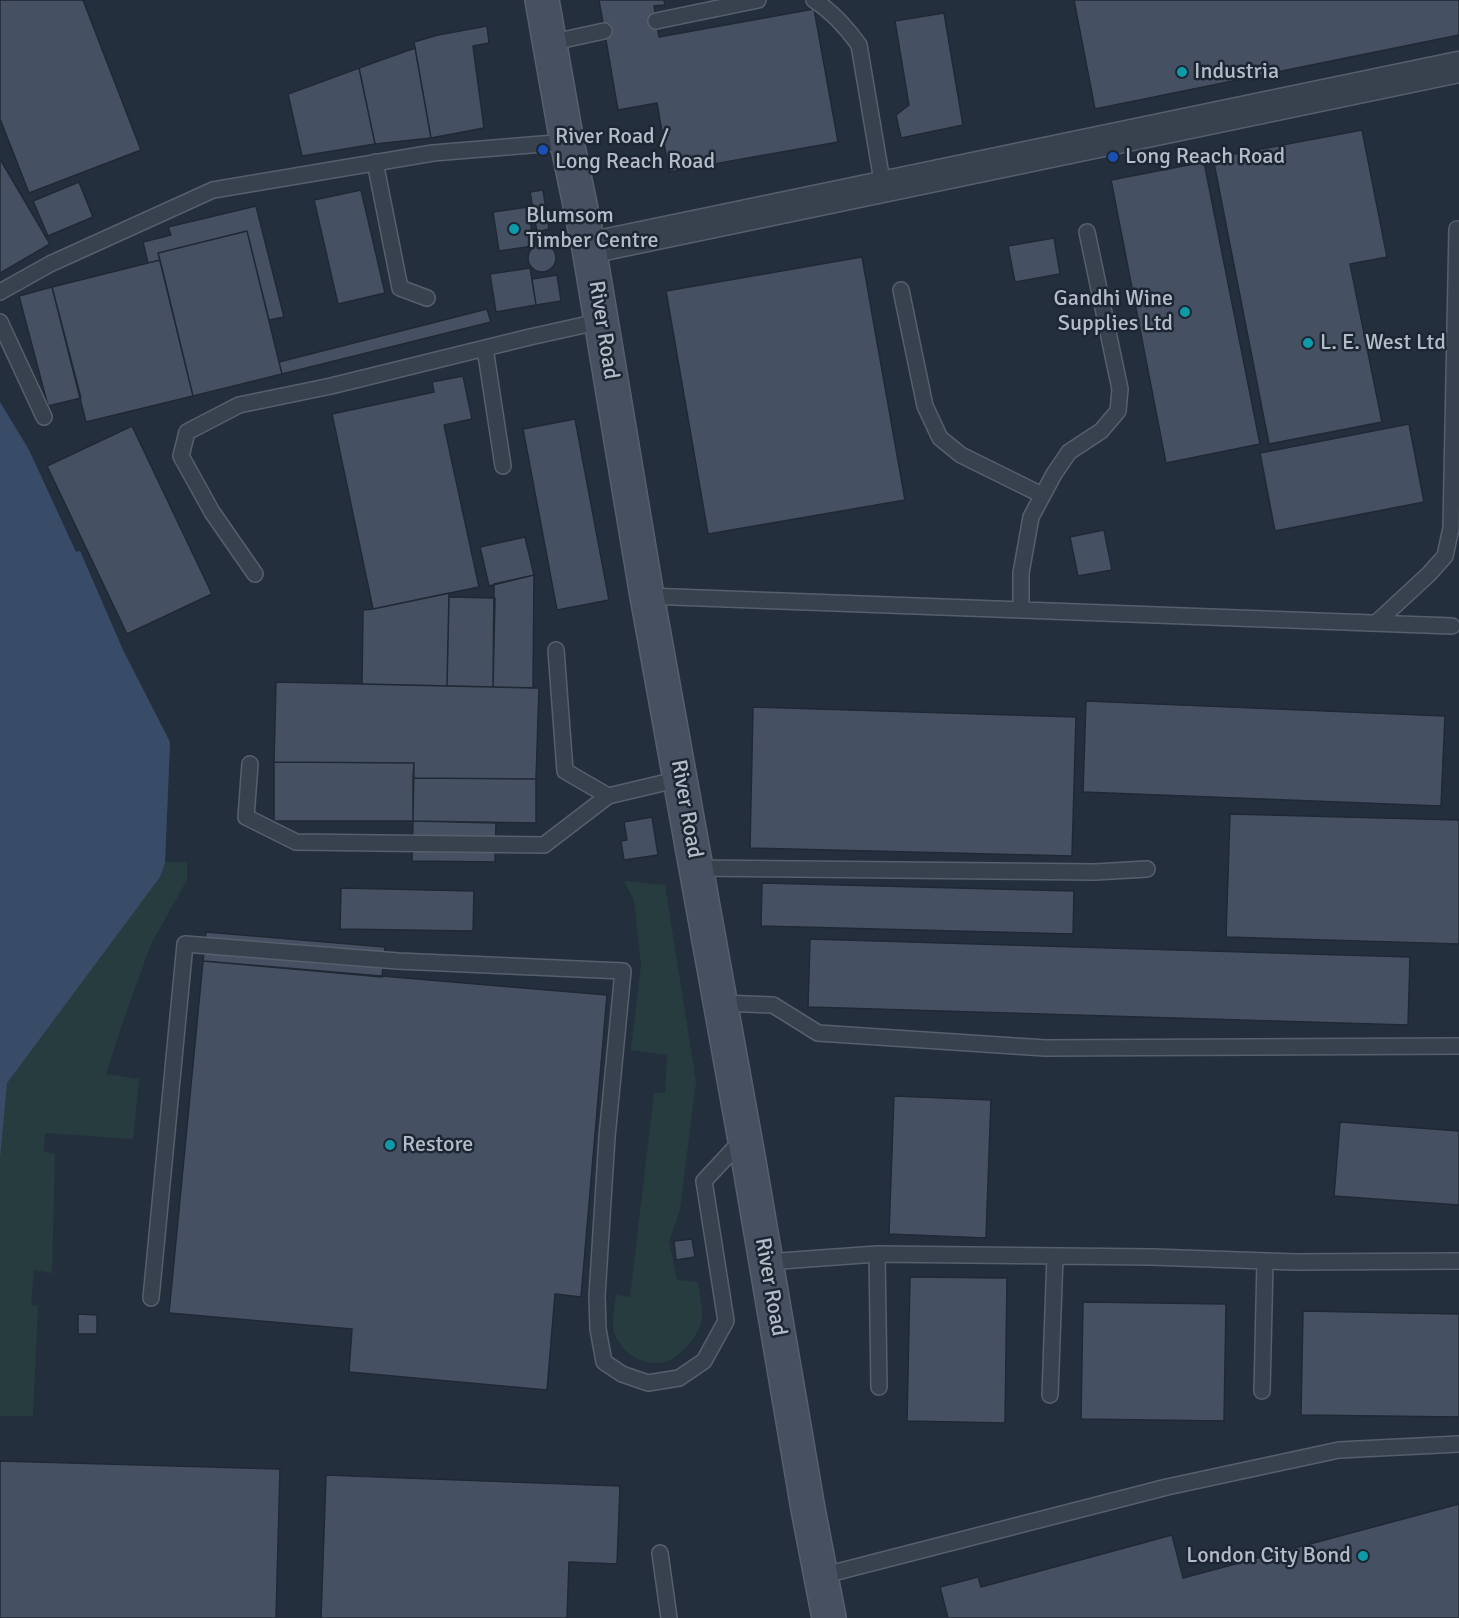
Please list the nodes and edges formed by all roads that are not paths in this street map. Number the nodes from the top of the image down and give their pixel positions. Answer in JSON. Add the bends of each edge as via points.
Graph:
{"nodes":[{"id":1,"x":542,"y":0,"type":"edge"},
{"id":2,"x":758,"y":0,"type":"edge"},
{"id":3,"x":814,"y":0,"type":"edge"},
{"id":4,"x":656,"y":21,"type":"dead end"},
{"id":5,"x":604,"y":31,"type":"dead end"},
{"id":6,"x":549,"y":44,"type":"junction"},
{"id":7,"x":1459,"y":67,"type":"edge"},
{"id":8,"x":567,"y":142,"type":"junction"},
{"id":9,"x":375,"y":162,"type":"junction"},
{"id":10,"x":883,"y":187,"type":"junction"},
{"id":11,"x":1457,"y":229,"type":"dead end"},
{"id":12,"x":1087,"y":232,"type":"dead end"},
{"id":13,"x":589,"y":248,"type":"junction"},
{"id":14,"x":1457,"y":277,"type":"edge"},
{"id":15,"x":900,"y":290,"type":"dead end"},
{"id":16,"x":0,"y":292,"type":"edge"},
{"id":17,"x":427,"y":298,"type":"dead end"},
{"id":18,"x":602,"y":321,"type":"junction"},
{"id":19,"x":0,"y":322,"type":"edge"},
{"id":20,"x":485,"y":348,"type":"junction"},
{"id":21,"x":44,"y":417,"type":"dead end"},
{"id":22,"x":503,"y":466,"type":"dead end"},
{"id":23,"x":1042,"y":495,"type":"junction"},
{"id":24,"x":255,"y":574,"type":"dead end"},
{"id":25,"x":647,"y":596,"type":"junction"},
{"id":26,"x":1021,"y":610,"type":"junction"},
{"id":27,"x":1376,"y":623,"type":"junction"},
{"id":28,"x":1452,"y":626,"type":"dead end"},
{"id":29,"x":556,"y":650,"type":"dead end"},
{"id":30,"x":250,"y":764,"type":"dead end"},
{"id":31,"x":680,"y":779,"type":"junction"},
{"id":32,"x":608,"y":796,"type":"junction"},
{"id":33,"x":696,"y":868,"type":"junction"},
{"id":34,"x":1147,"y":868,"type":"dead end"},
{"id":35,"x":720,"y":1003,"type":"junction"},
{"id":36,"x":1459,"y":1046,"type":"edge"},
{"id":37,"x":744,"y":1138,"type":"junction"},
{"id":38,"x":877,"y":1254,"type":"junction"},
{"id":39,"x":1055,"y":1256,"type":"junction"},
{"id":40,"x":766,"y":1262,"type":"junction"},
{"id":41,"x":1265,"y":1262,"type":"junction"},
{"id":42,"x":1459,"y":1262,"type":"edge"},
{"id":43,"x":151,"y":1298,"type":"dead end"},
{"id":44,"x":879,"y":1387,"type":"dead end"},
{"id":45,"x":1262,"y":1391,"type":"dead end"},
{"id":46,"x":1050,"y":1395,"type":"dead end"},
{"id":47,"x":1459,"y":1444,"type":"edge"},
{"id":48,"x":660,"y":1553,"type":"dead end"},
{"id":49,"x":821,"y":1576,"type":"junction"},
{"id":50,"x":669,"y":1618,"type":"edge"},
{"id":51,"x":829,"y":1618,"type":"edge"}],
"edges":[{"from":1,"to":6,"type":"street","name":"River Road"},
{"from":2,"to":4,"type":"lane"},
{"from":3,"to":10,"type":"lane","via":[[846,27],[859,45]]},
{"from":5,"to":6,"type":"lane"},
{"from":6,"to":8,"type":"street","name":"River Road"},
{"from":7,"to":10,"type":"street"},
{"from":8,"to":9,"type":"lane"},
{"from":8,"to":13,"type":"street","name":"River Road"},
{"from":9,"to":16,"type":"lane","via":[[213,190],[50,264]]},
{"from":9,"to":17,"type":"lane","via":[[400,288]]},
{"from":10,"to":13,"type":"street"},
{"from":11,"to":14,"type":"lane"},
{"from":12,"to":23,"type":"lane","via":[[1120,389],[1118,411],[1101,431],[1069,453]]},
{"from":13,"to":18,"type":"street","name":"River Road"},
{"from":14,"to":27,"type":"lane","via":[[1451,528],[1445,556]]},
{"from":15,"to":23,"type":"lane","via":[[925,406],[940,438],[961,455]]},
{"from":18,"to":20,"type":"lane"},
{"from":18,"to":25,"type":"street","name":"River Road"},
{"from":19,"to":21,"type":"lane"},
{"from":20,"to":22,"type":"lane"},
{"from":20,"to":24,"type":"lane","via":[[239,405],[187,432],[181,456],[212,512]]},
{"from":23,"to":26,"type":"lane","via":[[1031,517],[1025,548]]},
{"from":25,"to":26,"type":"lane"},
{"from":25,"to":31,"type":"street","name":"River Road"},
{"from":26,"to":27,"type":"lane"},
{"from":27,"to":28,"type":"lane"},
{"from":29,"to":32,"type":"lane","via":[[566,771]]},
{"from":30,"to":32,"type":"lane","via":[[246,817],[296,842],[544,845]]},
{"from":31,"to":32,"type":"lane"},
{"from":31,"to":33,"type":"street","name":"River Road"},
{"from":33,"to":34,"type":"lane","via":[[1095,872]]},
{"from":33,"to":35,"type":"street","name":"River Road"},
{"from":35,"to":36,"type":"lane","via":[[773,1005],[818,1033],[1045,1048]]},
{"from":35,"to":37,"type":"street","name":"River Road"},
{"from":37,"to":40,"type":"street","name":"River Road"},
{"from":37,"to":43,"type":"lane","via":[[704,1181],[726,1322],[704,1361],[679,1378],[648,1383],[622,1374],[604,1362],[597,1296],[623,971],[398,961],[185,944]]},
{"from":38,"to":39,"type":"lane"},
{"from":38,"to":40,"type":"lane"},
{"from":38,"to":44,"type":"lane"},
{"from":39,"to":41,"type":"lane"},
{"from":39,"to":46,"type":"lane"},
{"from":40,"to":49,"type":"street","name":"River Road"},
{"from":41,"to":42,"type":"lane"},
{"from":41,"to":45,"type":"lane"},
{"from":47,"to":49,"type":"lane","via":[[1339,1450],[1167,1487]]},
{"from":48,"to":50,"type":"lane"},
{"from":49,"to":51,"type":"street","name":"River Road"}]}
